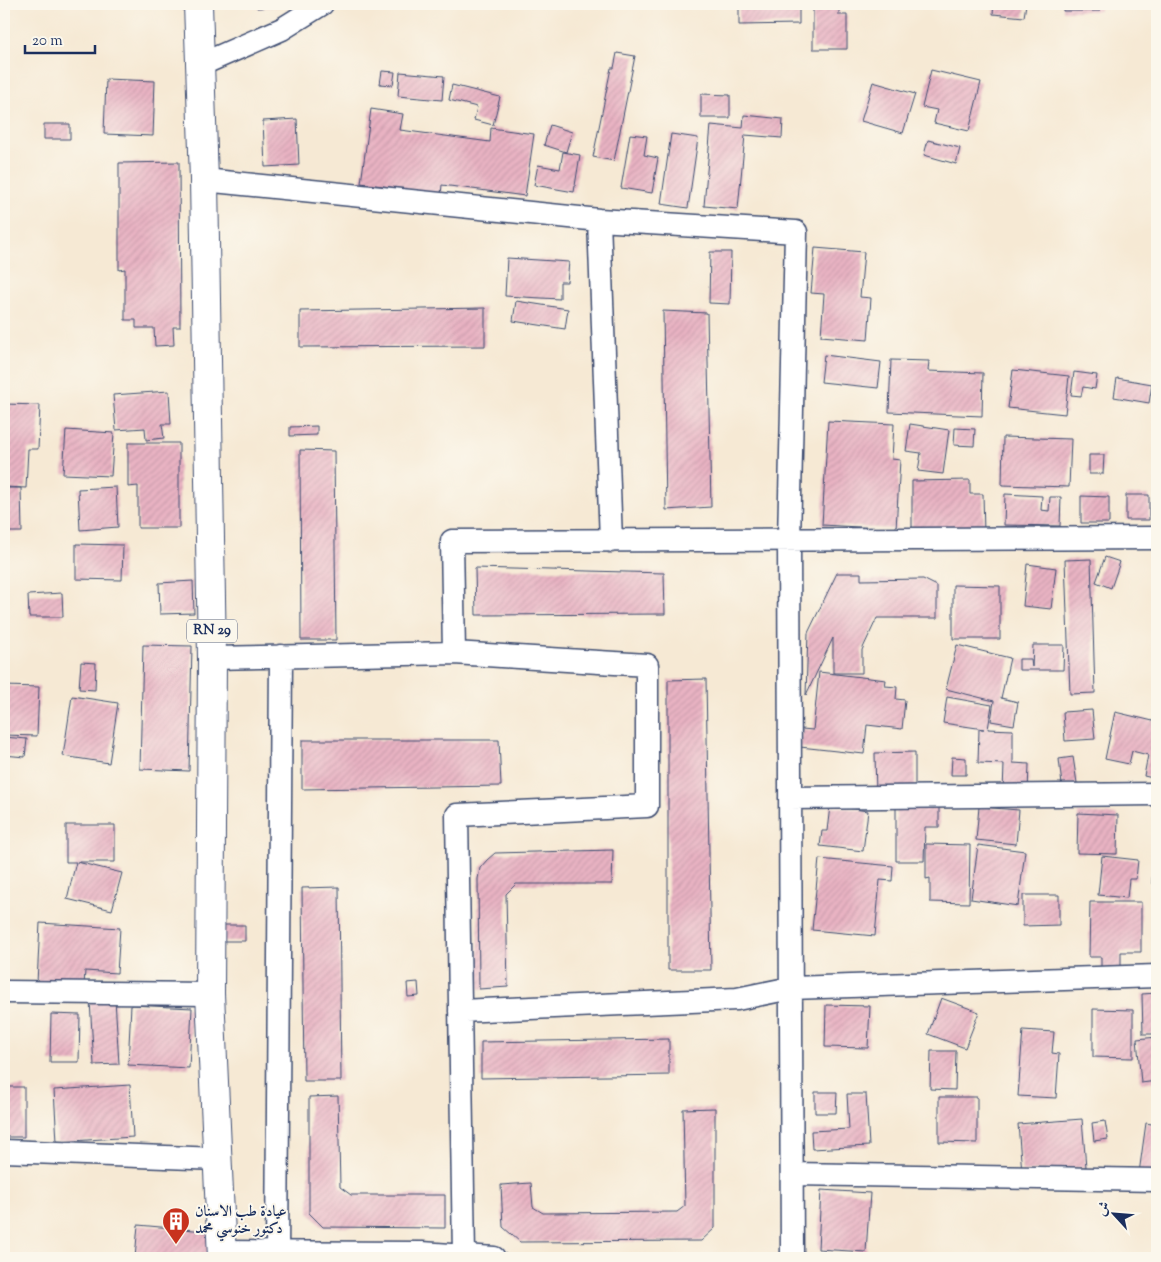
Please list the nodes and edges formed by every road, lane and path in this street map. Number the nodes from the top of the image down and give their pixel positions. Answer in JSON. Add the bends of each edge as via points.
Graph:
{"nodes":[{"id":1,"x":198,"y":4,"type":"edge"},
{"id":2,"x":322,"y":4,"type":"edge"},
{"id":3,"x":200,"y":65,"type":"junction"},
{"id":4,"x":204,"y":180,"type":"junction"},
{"id":5,"x":599,"y":220,"type":"junction"},
{"id":6,"x":1157,"y":538,"type":"edge"},
{"id":7,"x":611,"y":541,"type":"junction"},
{"id":8,"x":789,"y":541,"type":"junction"},
{"id":9,"x":454,"y":652,"type":"junction"},
{"id":10,"x":280,"y":656,"type":"junction"},
{"id":11,"x":212,"y":658,"type":"junction"},
{"id":12,"x":1157,"y":794,"type":"edge"},
{"id":13,"x":790,"y":798,"type":"junction"},
{"id":14,"x":1157,"y":976,"type":"edge"},
{"id":15,"x":791,"y":988,"type":"junction"},
{"id":16,"x":4,"y":992,"type":"edge"},
{"id":17,"x":210,"y":994,"type":"junction"},
{"id":18,"x":460,"y":1011,"type":"junction"},
{"id":19,"x":4,"y":1151,"type":"edge"},
{"id":20,"x":219,"y":1159,"type":"junction"},
{"id":21,"x":792,"y":1174,"type":"junction"},
{"id":22,"x":1157,"y":1180,"type":"edge"},
{"id":23,"x":222,"y":1255,"type":"edge"},
{"id":24,"x":277,"y":1255,"type":"edge"},
{"id":25,"x":464,"y":1256,"type":"junction"},
{"id":26,"x":494,"y":1258,"type":"edge"},
{"id":27,"x":792,"y":1258,"type":"edge"}],
"edges":[{"from":1,"to":3,"type":"main road","number":"RN 29"},
{"from":2,"to":3,"type":"street","via":[[282,29]]},
{"from":3,"to":4,"type":"main road","number":"RN 29"},
{"from":4,"to":5,"type":"street"},
{"from":4,"to":11,"type":"main road","number":"RN 29"},
{"from":5,"to":7,"type":"street"},
{"from":5,"to":8,"type":"street","via":[[796,232]]},
{"from":6,"to":8,"type":"street"},
{"from":7,"to":8,"type":"street"},
{"from":7,"to":9,"type":"street","via":[[452,541]]},
{"from":8,"to":13,"type":"street"},
{"from":9,"to":10,"type":"street"},
{"from":9,"to":18,"type":"street","via":[[647,666],[647,806],[457,816]]},
{"from":10,"to":11,"type":"street"},
{"from":10,"to":24,"type":"street"},
{"from":11,"to":17,"type":"main road","number":"RN 29"},
{"from":12,"to":13,"type":"street"},
{"from":13,"to":15,"type":"street"},
{"from":14,"to":15,"type":"street"},
{"from":15,"to":18,"type":"street","via":[[737,999]]},
{"from":15,"to":21,"type":"street"},
{"from":16,"to":17,"type":"street"},
{"from":17,"to":20,"type":"main road","number":"RN 29"},
{"from":18,"to":25,"type":"street"},
{"from":19,"to":20,"type":"street"},
{"from":20,"to":23,"type":"main road","number":"RN 29"},
{"from":21,"to":22,"type":"street"},
{"from":21,"to":27,"type":"street"},
{"from":23,"to":24,"type":"street"},
{"from":24,"to":25,"type":"street","via":[[422,1253]]},
{"from":25,"to":26,"type":"street"}]}
